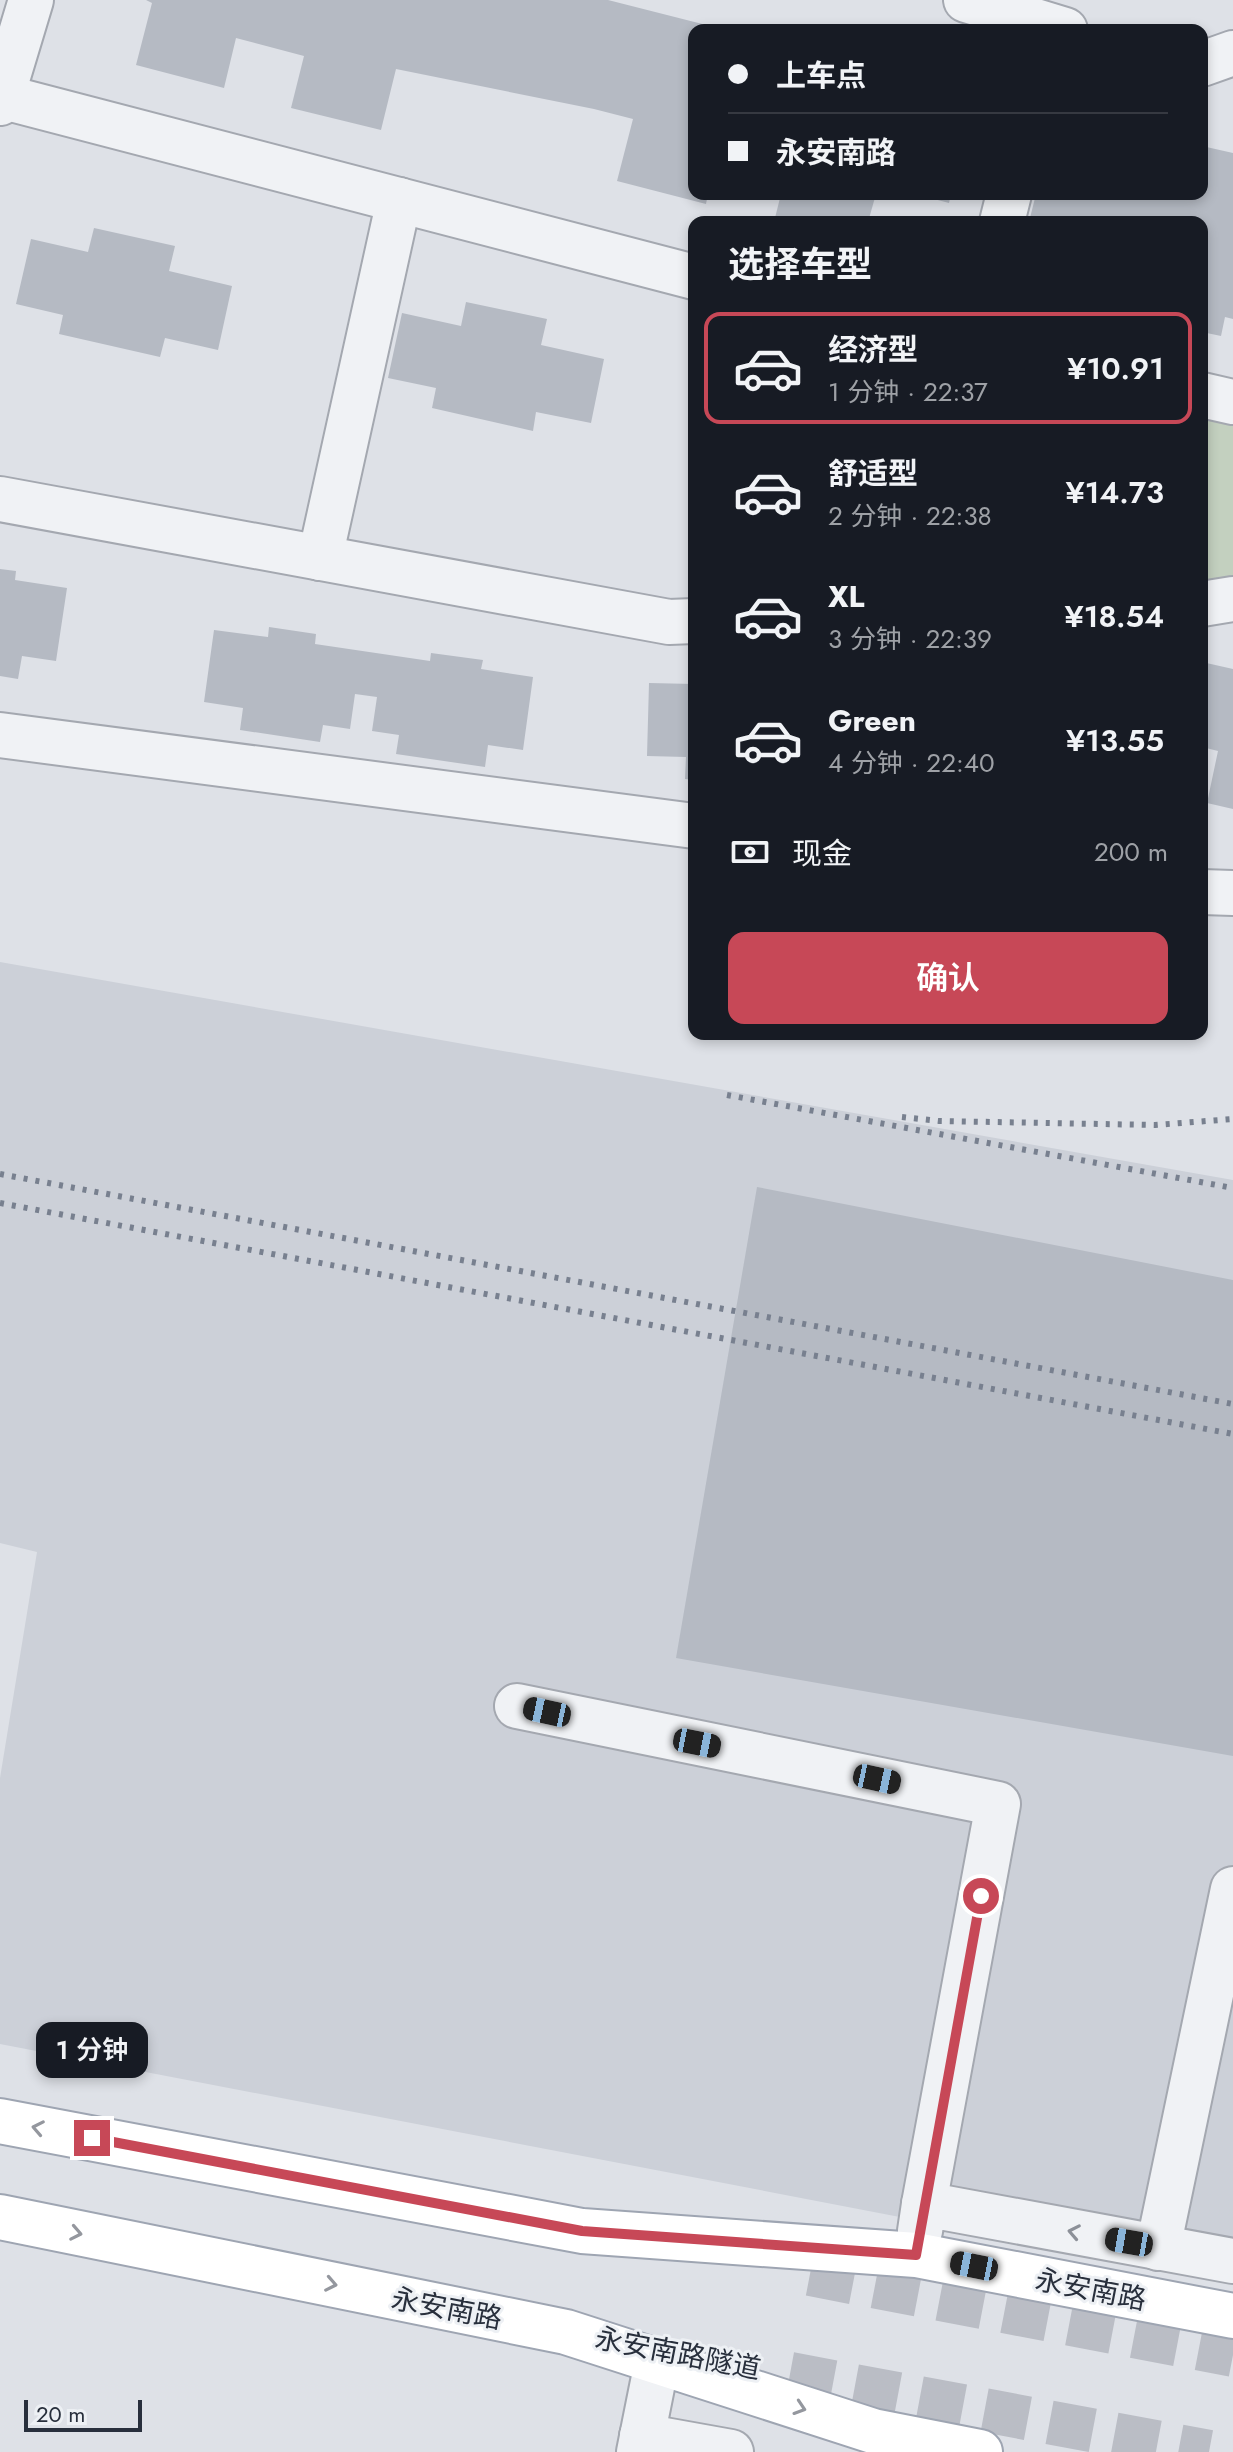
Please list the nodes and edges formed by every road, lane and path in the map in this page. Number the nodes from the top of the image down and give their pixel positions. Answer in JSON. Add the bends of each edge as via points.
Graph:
{"nodes":[{"id":1,"x":31,"y":0,"type":"edge"},
{"id":2,"x":966,"y":0,"type":"edge"},
{"id":3,"x":1042,"y":24,"type":"edge"},
{"id":4,"x":1233,"y":53,"type":"edge"},
{"id":5,"x":1208,"y":62,"type":"edge"},
{"id":6,"x":1,"y":99,"type":"edge"},
{"id":7,"x":399,"y":200,"type":"junction"},
{"id":8,"x":688,"y":275,"type":"edge"},
{"id":9,"x":1208,"y":396,"type":"edge"},
{"id":10,"x":1233,"y":402,"type":"edge"},
{"id":11,"x":0,"y":499,"type":"edge"},
{"id":12,"x":320,"y":558,"type":"junction"},
{"id":13,"x":1233,"y":599,"type":"edge"},
{"id":14,"x":1208,"y":603,"type":"edge"},
{"id":15,"x":688,"y":621,"type":"edge"},
{"id":16,"x":0,"y":735,"type":"edge"},
{"id":17,"x":688,"y":825,"type":"edge"},
{"id":18,"x":1208,"y":892,"type":"edge"},
{"id":19,"x":1233,"y":893,"type":"edge"},
{"id":20,"x":517,"y":1706,"type":"dead end"},
{"id":21,"x":1233,"y":1889,"type":"edge"},
{"id":22,"x":0,"y":2121,"type":"edge"},
{"id":23,"x":924,"y":2204,"type":"junction"},
{"id":24,"x":0,"y":2217,"type":"edge"},
{"id":25,"x":582,"y":2231,"type":"junction"},
{"id":26,"x":1158,"y":2248,"type":"junction"},
{"id":27,"x":916,"y":2255,"type":"junction"},
{"id":28,"x":1233,"y":2261,"type":"edge"},
{"id":29,"x":810,"y":2274,"type":"tunnel mouth"},
{"id":30,"x":1233,"y":2316,"type":"edge"},
{"id":31,"x":566,"y":2332,"type":"junction"},
{"id":32,"x":657,"y":2362,"type":"junction"},
{"id":33,"x":790,"y":2374,"type":"tunnel mouth"},
{"id":34,"x":641,"y":2444,"type":"edge"},
{"id":35,"x":731,"y":2452,"type":"edge"},
{"id":36,"x":980,"y":2452,"type":"edge"}],
"edges":[{"from":1,"to":6,"type":"street"},
{"from":2,"to":3,"type":"street"},
{"from":4,"to":5,"type":"street"},
{"from":6,"to":7,"type":"street"},
{"from":7,"to":8,"type":"street"},
{"from":7,"to":12,"type":"street"},
{"from":9,"to":10,"type":"street"},
{"from":11,"to":12,"type":"street"},
{"from":12,"to":15,"type":"street"},
{"from":13,"to":14,"type":"street"},
{"from":16,"to":17,"type":"street"},
{"from":18,"to":19,"type":"street"},
{"from":20,"to":23,"type":"street","via":[[998,1804]]},
{"from":21,"to":26,"type":"street"},
{"from":25,"to":22,"type":"main road","name":"永安南路","one_way":true},
{"from":26,"to":23,"type":"street","one_way":true},
{"from":23,"to":27,"type":"street"},
{"from":24,"to":31,"type":"main road","name":"永安南路","one_way":true},
{"from":25,"to":27,"type":"main road","name":"永安南路"},
{"from":25,"to":29,"type":"main road"},
{"from":26,"to":28,"type":"street"},
{"from":27,"to":30,"type":"main road","name":"永安南路"},
{"from":31,"to":32,"type":"main road","name":"永安南路"},
{"from":31,"to":33,"type":"main road","name":"永安南路隧道"},
{"from":32,"to":34,"type":"street"},
{"from":32,"to":36,"type":"main road","name":"永安南路","one_way":true,"via":[[873,2431]]},
{"from":34,"to":35,"type":"street"}]}
